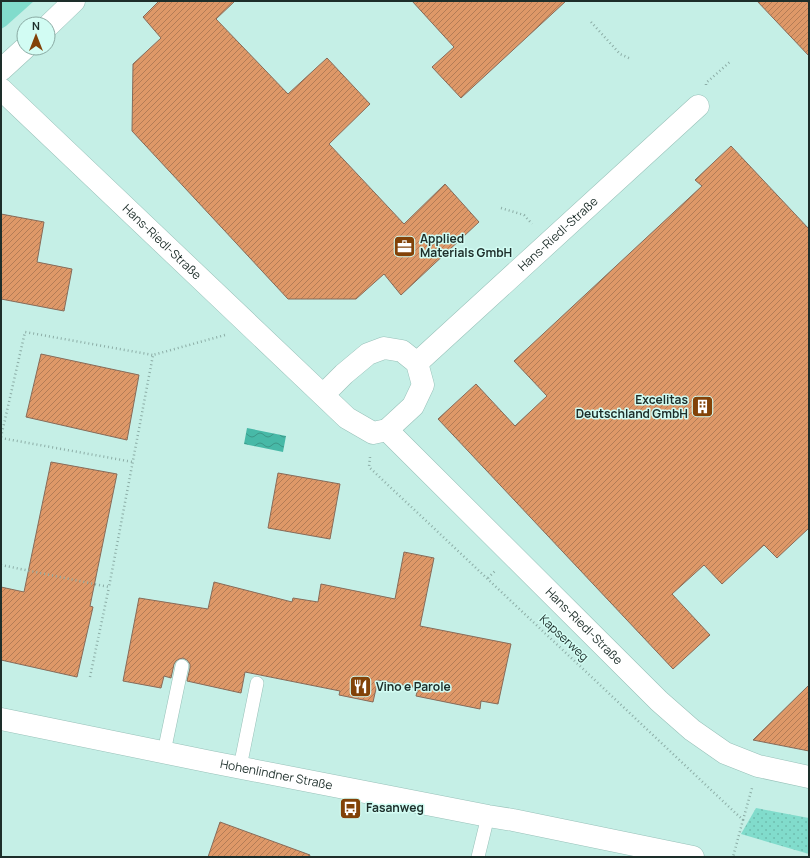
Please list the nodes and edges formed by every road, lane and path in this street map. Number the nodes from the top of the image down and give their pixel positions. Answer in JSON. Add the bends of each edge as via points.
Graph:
{"nodes":[{"id":1,"x":74,"y":1,"type":"edge"},
{"id":2,"x":56,"y":18,"type":"edge"},
{"id":3,"x":592,"y":22,"type":"dead end"},
{"id":4,"x":16,"y":56,"type":"edge"},
{"id":5,"x":630,"y":59,"type":"dead end"},
{"id":6,"x":731,"y":61,"type":"dead end"},
{"id":7,"x":1,"y":70,"type":"edge"},
{"id":8,"x":1,"y":89,"type":"edge"},
{"id":9,"x":698,"y":106,"type":"joint"},
{"id":10,"x":501,"y":208,"type":"dead end"},
{"id":11,"x":549,"y":242,"type":"junction"},
{"id":12,"x":251,"y":327,"type":"junction"},
{"id":13,"x":153,"y":355,"type":"junction"},
{"id":14,"x":417,"y":364,"type":"junction"},
{"id":15,"x":323,"y":395,"type":"junction"},
{"id":16,"x":380,"y":431,"type":"junction"},
{"id":17,"x":1,"y":438,"type":"edge"},
{"id":18,"x":133,"y":462,"type":"junction"},
{"id":19,"x":1,"y":565,"type":"edge"},
{"id":20,"x":108,"y":587,"type":"junction"},
{"id":21,"x":182,"y":666,"type":"dead end"},
{"id":22,"x":90,"y":677,"type":"dead end"},
{"id":23,"x":257,"y":683,"type":"dead end"},
{"id":24,"x":1,"y":719,"type":"edge"},
{"id":25,"x":164,"y":752,"type":"junction"},
{"id":26,"x":758,"y":766,"type":"junction"},
{"id":27,"x":240,"y":767,"type":"junction"},
{"id":28,"x":809,"y":777,"type":"edge"},
{"id":29,"x":488,"y":816,"type":"junction"},
{"id":30,"x":743,"y":820,"type":"junction"},
{"id":31,"x":478,"y":857,"type":"edge"},
{"id":32,"x":693,"y":857,"type":"edge"},
{"id":33,"x":733,"y":857,"type":"edge"}],
"edges":[{"from":1,"to":2,"type":"street"},
{"from":3,"to":5,"type":"path","via":[[620,54]]},
{"from":4,"to":7,"type":"street"},
{"from":6,"to":9,"type":"path","via":[[706,84],[704,100]]},
{"from":8,"to":12,"type":"street","name":"Hans-Riedl-Straße"},
{"from":9,"to":11,"type":"street","name":"Hans-Riedl-Straße"},
{"from":10,"to":11,"type":"path","via":[[524,215]]},
{"from":11,"to":14,"type":"street","name":"Hans-Riedl-Straße"},
{"from":12,"to":13,"type":"path"},
{"from":12,"to":15,"type":"street","name":"Hans-Riedl-Straße"},
{"from":13,"to":17,"type":"path","via":[[24,332]]},
{"from":13,"to":18,"type":"path"},
{"from":14,"to":15,"type":"street","via":[[402,351],[384,348],[368,354]]},
{"from":14,"to":16,"type":"street","via":[[423,385],[413,406]]},
{"from":15,"to":16,"type":"street","name":"Hans-Riedl-Straße","via":[[347,418]]},
{"from":16,"to":26,"type":"street","name":"Hans-Riedl-Straße","via":[[659,701],[692,730],[725,753]]},
{"from":16,"to":30,"type":"path","name":"Kapserweg","via":[[369,467]]},
{"from":17,"to":18,"type":"path"},
{"from":18,"to":20,"type":"path"},
{"from":19,"to":20,"type":"path"},
{"from":20,"to":22,"type":"path"},
{"from":21,"to":25,"type":"lane"},
{"from":23,"to":27,"type":"lane"},
{"from":24,"to":25,"type":"street","name":"Hohenlindner Straße"},
{"from":25,"to":27,"type":"street","name":"Hohenlindner Straße"},
{"from":26,"to":28,"type":"street","name":"Hans-Riedl-Straße"},
{"from":26,"to":30,"type":"path"},
{"from":27,"to":29,"type":"street","name":"Hohenlindner Straße"},
{"from":29,"to":31,"type":"lane"},
{"from":29,"to":32,"type":"street","name":"Hohenlindner Straße"},
{"from":30,"to":33,"type":"path"}]}
